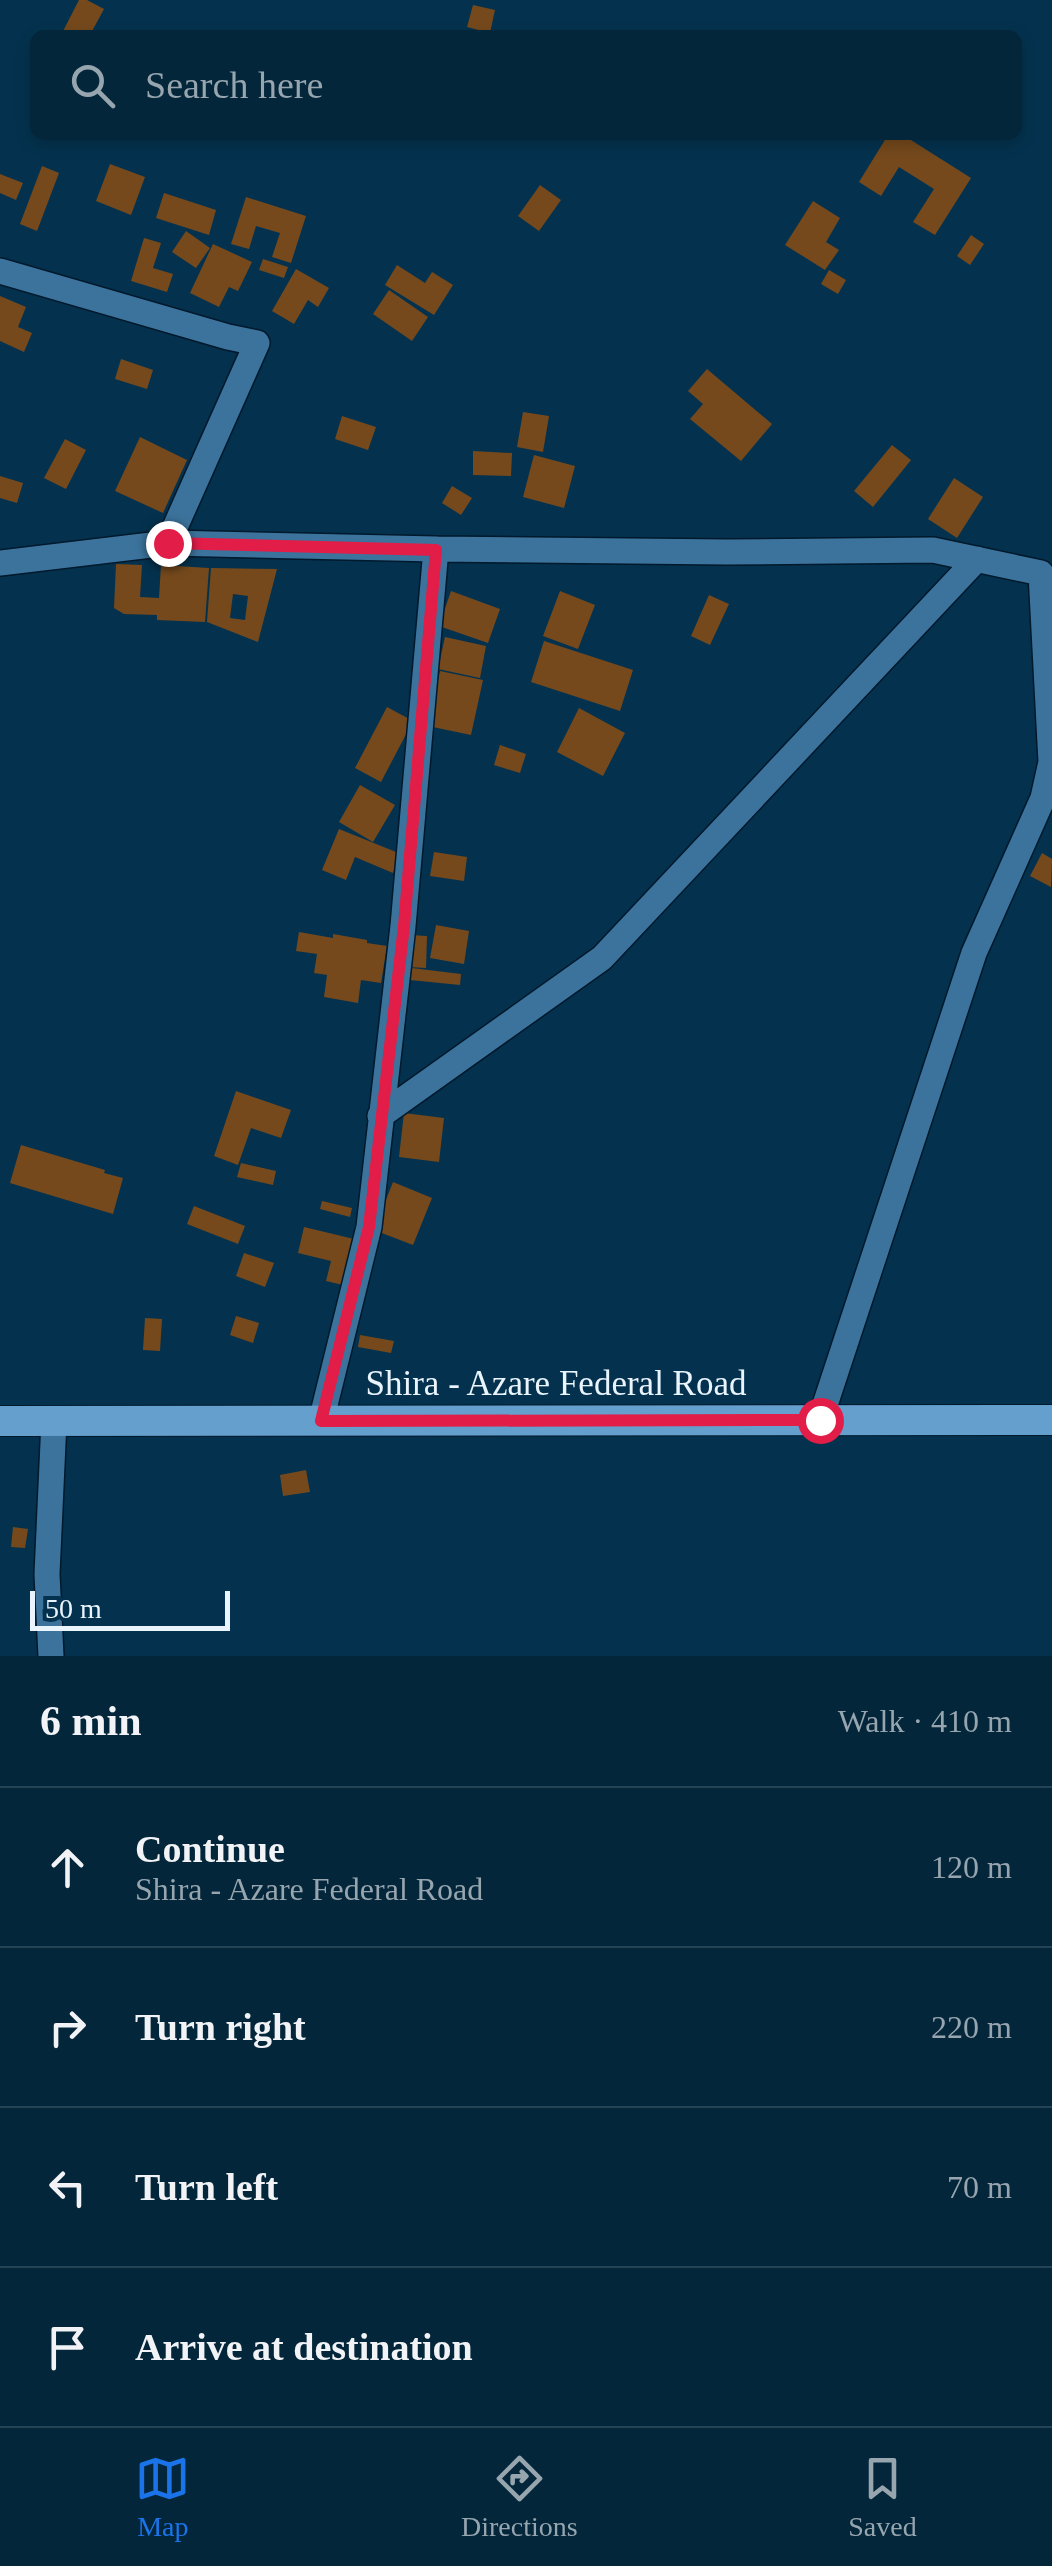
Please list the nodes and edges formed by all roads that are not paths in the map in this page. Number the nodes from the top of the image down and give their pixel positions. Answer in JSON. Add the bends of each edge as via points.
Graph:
{"nodes":[{"id":1,"x":0,"y":271,"type":"edge"},
{"id":2,"x":168,"y":543,"type":"junction"},
{"id":3,"x":436,"y":550,"type":"junction"},
{"id":4,"x":976,"y":559,"type":"junction"},
{"id":5,"x":0,"y":564,"type":"edge"},
{"id":6,"x":380,"y":1116,"type":"junction"},
{"id":7,"x":820,"y":1420,"type":"junction"},
{"id":8,"x":1052,"y":1420,"type":"edge"},
{"id":9,"x":0,"y":1421,"type":"edge"},
{"id":10,"x":54,"y":1421,"type":"junction"},
{"id":11,"x":321,"y":1421,"type":"junction"},
{"id":12,"x":51,"y":1656,"type":"edge"}],
"edges":[{"from":1,"to":2,"type":"street","via":[[257,343]]},
{"from":2,"to":3,"type":"street"},
{"from":2,"to":5,"type":"street"},
{"from":3,"to":4,"type":"street","via":[[933,550]]},
{"from":3,"to":6,"type":"street","via":[[404,926]]},
{"from":4,"to":6,"type":"street","via":[[602,958]]},
{"from":4,"to":7,"type":"street","via":[[1041,574],[1050,762],[1044,798],[974,954]]},
{"from":6,"to":11,"type":"street","via":[[369,1227]]},
{"from":7,"to":8,"type":"main road","name":"Shira - Azare Federal Road"},
{"from":7,"to":11,"type":"main road","name":"Shira - Azare Federal Road"},
{"from":9,"to":10,"type":"main road","name":"Shira - Azare Federal Road"},
{"from":10,"to":11,"type":"main road","name":"Shira - Azare Federal Road"},
{"from":10,"to":12,"type":"street","via":[[47,1574]]}]}
